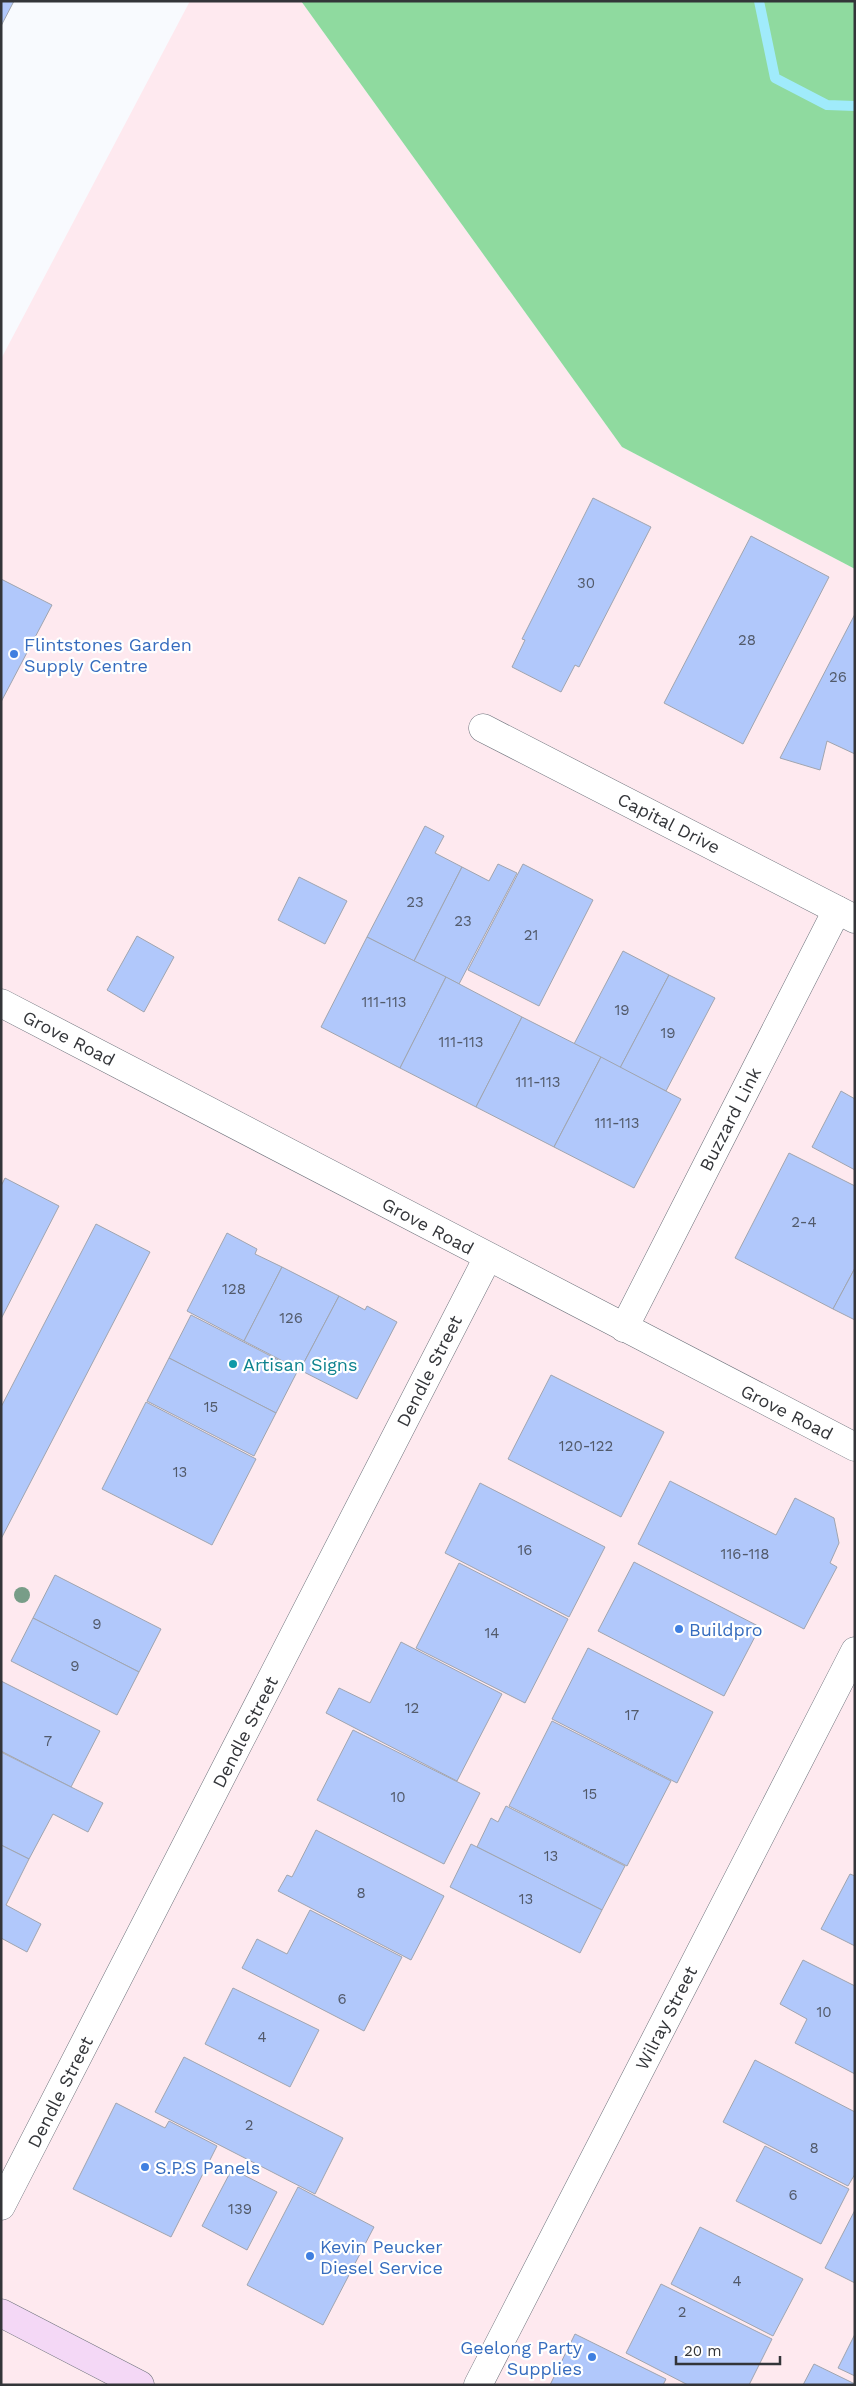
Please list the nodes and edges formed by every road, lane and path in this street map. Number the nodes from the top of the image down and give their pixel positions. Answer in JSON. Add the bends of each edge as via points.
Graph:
{"nodes":[{"id":1,"x":483,"y":728,"type":"dead end"},
{"id":2,"x":846,"y":914,"type":"edge"},
{"id":3,"x":1,"y":1004,"type":"edge"},
{"id":4,"x":488,"y":1257,"type":"junction"},
{"id":5,"x":624,"y":1328,"type":"junction"},
{"id":6,"x":855,"y":1447,"type":"edge"},
{"id":7,"x":855,"y":1651,"type":"edge"},
{"id":8,"x":1,"y":2206,"type":"edge"},
{"id":9,"x":1,"y":2313,"type":"edge"},
{"id":10,"x":140,"y":2385,"type":"edge"},
{"id":11,"x":478,"y":2385,"type":"edge"}],
"edges":[{"from":1,"to":2,"type":"street","name":"Capital Drive"},
{"from":2,"to":5,"type":"street","name":"Buzzard Link"},
{"from":3,"to":4,"type":"street","name":"Grove Road"},
{"from":4,"to":5,"type":"street","name":"Grove Road"},
{"from":4,"to":8,"type":"street","name":"Dendle Street"},
{"from":5,"to":6,"type":"street","name":"Grove Road"},
{"from":7,"to":11,"type":"street","name":"Wilray Street"},
{"from":9,"to":10,"type":"street"}]}
